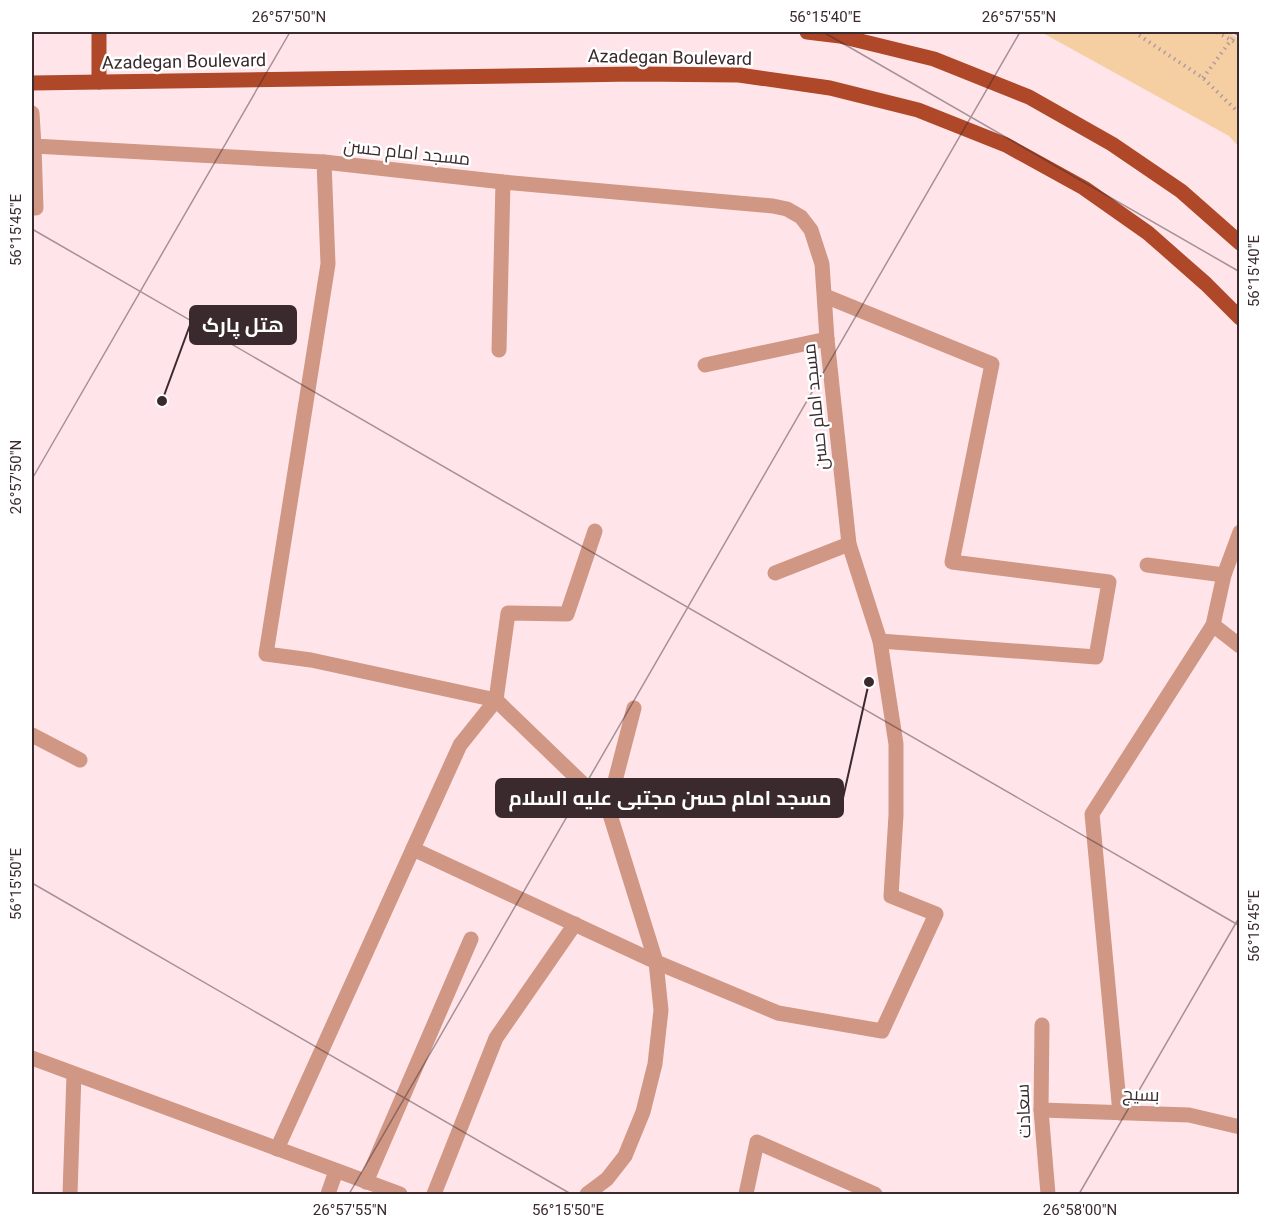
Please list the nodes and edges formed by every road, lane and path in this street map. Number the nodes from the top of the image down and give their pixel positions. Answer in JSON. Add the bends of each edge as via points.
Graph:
{"nodes":[{"id":1,"x":99,"y":32,"type":"edge"},
{"id":2,"x":807,"y":32,"type":"edge"},
{"id":3,"x":1134,"y":32,"type":"edge"},
{"id":4,"x":1217,"y":32,"type":"edge"},
{"id":5,"x":1237,"y":32,"type":"edge"},
{"id":6,"x":1232,"y":40,"type":"junction"},
{"id":7,"x":1239,"y":45,"type":"edge"},
{"id":8,"x":1203,"y":78,"type":"junction"},
{"id":9,"x":32,"y":82,"type":"edge"},
{"id":10,"x":99,"y":82,"type":"junction"},
{"id":11,"x":32,"y":113,"type":"edge"},
{"id":12,"x":1239,"y":114,"type":"edge"},
{"id":13,"x":34,"y":146,"type":"junction"},
{"id":14,"x":324,"y":162,"type":"junction"},
{"id":15,"x":503,"y":182,"type":"junction"},
{"id":16,"x":32,"y":208,"type":"edge"},
{"id":17,"x":1239,"y":243,"type":"edge"},
{"id":18,"x":825,"y":296,"type":"junction"},
{"id":19,"x":1239,"y":318,"type":"edge"},
{"id":20,"x":827,"y":339,"type":"junction"},
{"id":21,"x":499,"y":350,"type":"dead end"},
{"id":22,"x":705,"y":365,"type":"dead end"},
{"id":23,"x":595,"y":531,"type":"dead end"},
{"id":24,"x":1239,"y":532,"type":"edge"},
{"id":25,"x":849,"y":544,"type":"junction"},
{"id":26,"x":1147,"y":565,"type":"dead end"},
{"id":27,"x":775,"y":573,"type":"dead end"},
{"id":28,"x":1224,"y":575,"type":"junction"},
{"id":29,"x":1213,"y":625,"type":"junction"},
{"id":30,"x":880,"y":641,"type":"junction"},
{"id":31,"x":1239,"y":646,"type":"edge"},
{"id":32,"x":496,"y":700,"type":"junction"},
{"id":33,"x":634,"y":708,"type":"dead end"},
{"id":34,"x":32,"y":735,"type":"edge"},
{"id":35,"x":80,"y":760,"type":"dead end"},
{"id":36,"x":608,"y":808,"type":"junction"},
{"id":37,"x":414,"y":849,"type":"junction"},
{"id":38,"x":575,"y":924,"type":"junction"},
{"id":39,"x":471,"y":939,"type":"dead end"},
{"id":40,"x":656,"y":962,"type":"junction"},
{"id":41,"x":1042,"y":1025,"type":"dead end"},
{"id":42,"x":32,"y":1058,"type":"edge"},
{"id":43,"x":74,"y":1074,"type":"junction"},
{"id":44,"x":1041,"y":1110,"type":"junction"},
{"id":45,"x":1120,"y":1113,"type":"junction"},
{"id":46,"x":1239,"y":1127,"type":"edge"},
{"id":47,"x":277,"y":1149,"type":"junction"},
{"id":48,"x":336,"y":1171,"type":"junction"},
{"id":49,"x":366,"y":1182,"type":"junction"},
{"id":50,"x":70,"y":1194,"type":"edge"},
{"id":51,"x":328,"y":1194,"type":"edge"},
{"id":52,"x":400,"y":1194,"type":"edge"},
{"id":53,"x":434,"y":1194,"type":"edge"},
{"id":54,"x":587,"y":1194,"type":"edge"},
{"id":55,"x":747,"y":1194,"type":"edge"},
{"id":56,"x":875,"y":1194,"type":"edge"},
{"id":57,"x":1048,"y":1194,"type":"edge"}],
"edges":[{"from":1,"to":10,"type":"main road"},
{"from":2,"to":17,"type":"main road","via":[[934,59],[1029,97],[1112,144],[1181,191]]},
{"from":3,"to":8,"type":"path"},
{"from":4,"to":6,"type":"path"},
{"from":5,"to":6,"type":"path"},
{"from":6,"to":7,"type":"path"},
{"from":6,"to":8,"type":"path"},
{"from":8,"to":12,"type":"path"},
{"from":9,"to":10,"type":"main road","name":"Azadegan Boulevard"},
{"from":10,"to":19,"type":"main road","name":"Azadegan Boulevard","via":[[636,74],[739,75],[830,88],[918,110],[1006,145],[1084,188],[1148,233]]},
{"from":11,"to":13,"type":"street"},
{"from":13,"to":14,"type":"street","name":"مسجد امام حسن"},
{"from":13,"to":16,"type":"street","via":[[36,208]]},
{"from":14,"to":15,"type":"street","name":"مسجد امام حسن"},
{"from":14,"to":32,"type":"street","via":[[328,264],[266,654]]},
{"from":15,"to":18,"type":"street","name":"مسجد امام حسن","via":[[787,208],[811,230],[822,264]]},
{"from":15,"to":21,"type":"street"},
{"from":18,"to":20,"type":"street","name":"مسجد امام حسن"},
{"from":18,"to":30,"type":"street","via":[[992,364],[952,562],[1109,582],[1096,657]]},
{"from":20,"to":22,"type":"street"},
{"from":20,"to":25,"type":"street","name":"مسجد امام حسن"},
{"from":23,"to":32,"type":"street","via":[[567,614],[508,613]]},
{"from":24,"to":28,"type":"street"},
{"from":25,"to":27,"type":"street"},
{"from":25,"to":30,"type":"street","name":"مسجد امام حسن"},
{"from":26,"to":28,"type":"street"},
{"from":28,"to":29,"type":"street"},
{"from":29,"to":31,"type":"street"},
{"from":29,"to":45,"type":"street","via":[[1092,814]]},
{"from":30,"to":40,"type":"street","name":"مسجد امام حسن","via":[[896,744],[891,896],[936,914],[882,1031],[778,1013]]},
{"from":32,"to":36,"type":"street"},
{"from":32,"to":37,"type":"street","via":[[460,745]]},
{"from":33,"to":36,"type":"street"},
{"from":34,"to":35,"type":"street"},
{"from":36,"to":40,"type":"street"},
{"from":37,"to":38,"type":"street"},
{"from":37,"to":47,"type":"street"},
{"from":38,"to":40,"type":"street"},
{"from":38,"to":53,"type":"street","via":[[496,1038]]},
{"from":39,"to":49,"type":"street"},
{"from":40,"to":54,"type":"street","via":[[661,1010],[655,1064],[643,1112],[625,1156],[607,1179]]},
{"from":41,"to":44,"type":"street","name":"سعادت"},
{"from":42,"to":43,"type":"street"},
{"from":43,"to":47,"type":"street"},
{"from":43,"to":50,"type":"street"},
{"from":44,"to":45,"type":"street","name":"بسیج"},
{"from":44,"to":57,"type":"street","name":"سعادت"},
{"from":45,"to":46,"type":"street","name":"بسیج","via":[[1189,1115]]},
{"from":47,"to":48,"type":"street"},
{"from":48,"to":49,"type":"street"},
{"from":48,"to":51,"type":"street"},
{"from":49,"to":52,"type":"street"},
{"from":55,"to":56,"type":"street","via":[[757,1142]]}]}
